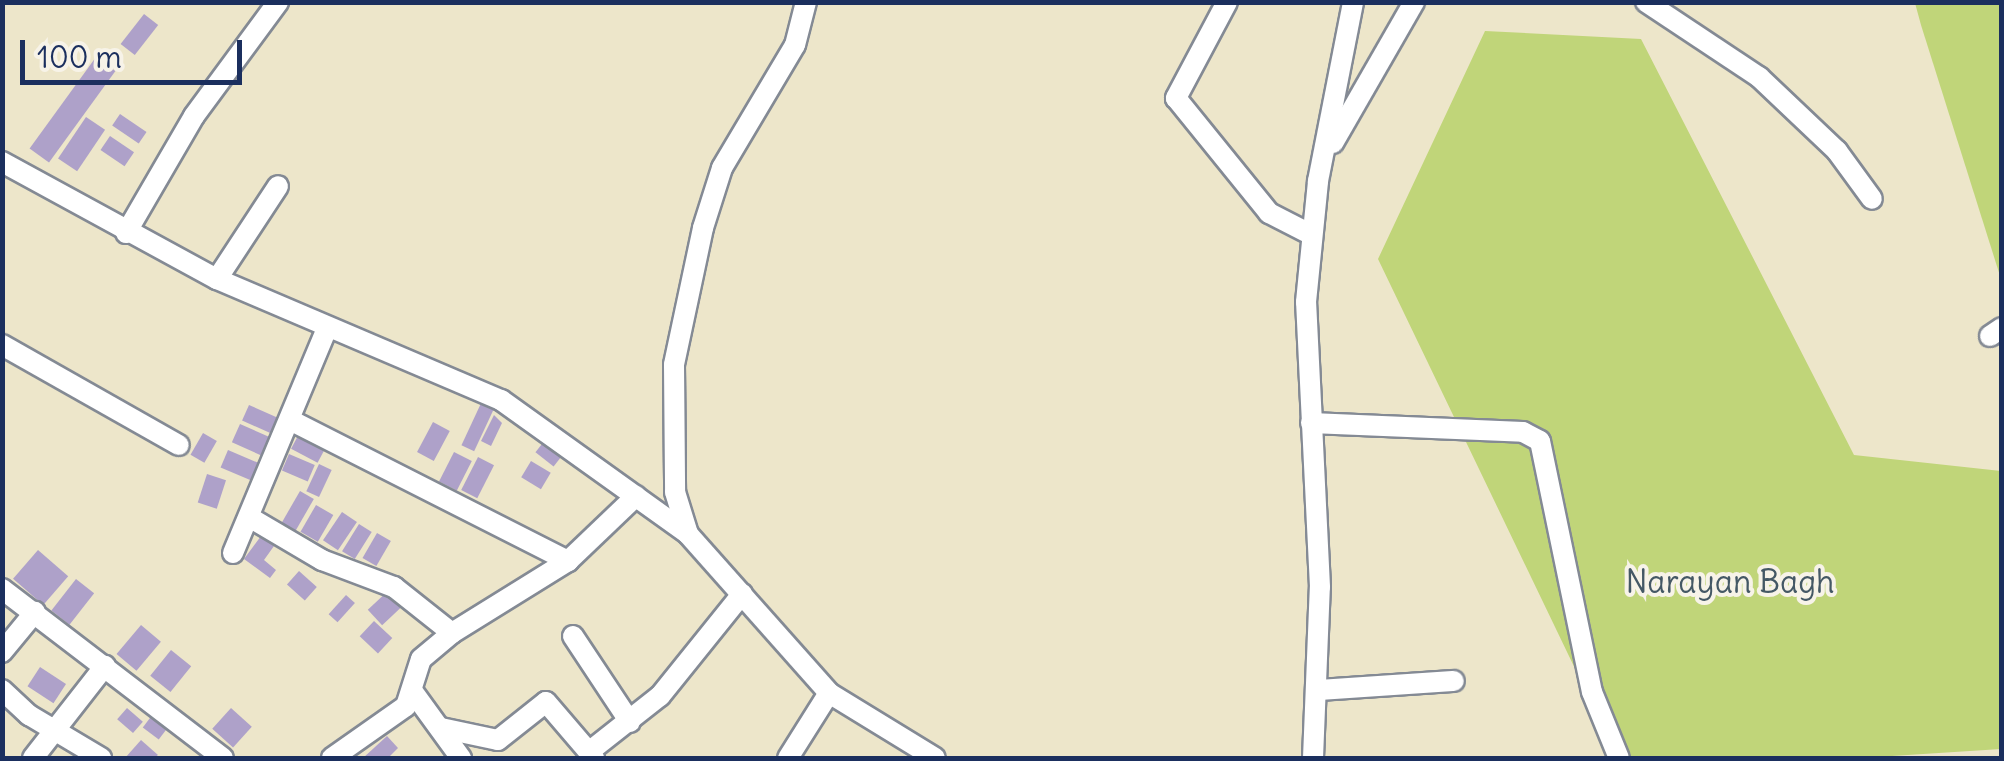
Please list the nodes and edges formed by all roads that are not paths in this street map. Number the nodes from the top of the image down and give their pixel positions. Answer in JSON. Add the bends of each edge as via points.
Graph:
{"nodes":[{"id":1,"x":278,"y":2,"type":"edge"},
{"id":2,"x":806,"y":2,"type":"edge"},
{"id":3,"x":1228,"y":2,"type":"edge"},
{"id":4,"x":1353,"y":2,"type":"edge"},
{"id":5,"x":1414,"y":2,"type":"edge"},
{"id":6,"x":1646,"y":2,"type":"edge"},
{"id":7,"x":2,"y":162,"type":"edge"},
{"id":8,"x":1322,"y":162,"type":"junction"},
{"id":9,"x":278,"y":186,"type":"dead end"},
{"id":10,"x":1872,"y":199,"type":"dead end"},
{"id":11,"x":126,"y":233,"type":"junction"},
{"id":12,"x":1312,"y":236,"type":"junction"},
{"id":13,"x":217,"y":278,"type":"junction"},
{"id":14,"x":327,"y":328,"type":"junction"},
{"id":15,"x":2,"y":345,"type":"edge"},
{"id":16,"x":290,"y":420,"type":"junction"},
{"id":17,"x":1311,"y":423,"type":"junction"},
{"id":18,"x":179,"y":445,"type":"dead end"},
{"id":19,"x":636,"y":496,"type":"junction"},
{"id":20,"x":249,"y":517,"type":"junction"},
{"id":21,"x":688,"y":534,"type":"junction"},
{"id":22,"x":233,"y":553,"type":"dead end"},
{"id":23,"x":568,"y":561,"type":"junction"},
{"id":24,"x":2,"y":589,"type":"edge"},
{"id":25,"x":742,"y":594,"type":"junction"},
{"id":26,"x":35,"y":612,"type":"junction"},
{"id":27,"x":452,"y":632,"type":"junction"},
{"id":28,"x":573,"y":636,"type":"dead end"},
{"id":29,"x":2,"y":652,"type":"edge"},
{"id":30,"x":105,"y":666,"type":"junction"},
{"id":31,"x":1454,"y":681,"type":"dead end"},
{"id":32,"x":2,"y":690,"type":"edge"},
{"id":33,"x":1318,"y":690,"type":"junction"},
{"id":34,"x":413,"y":692,"type":"junction"},
{"id":35,"x":829,"y":693,"type":"junction"},
{"id":36,"x":630,"y":722,"type":"junction"},
{"id":37,"x":58,"y":727,"type":"junction"},
{"id":38,"x":441,"y":728,"type":"junction"},
{"id":39,"x":592,"y":755,"type":"edge"},
{"id":40,"x":33,"y":758,"type":"edge"},
{"id":41,"x":102,"y":758,"type":"edge"},
{"id":42,"x":223,"y":758,"type":"edge"},
{"id":43,"x":332,"y":758,"type":"edge"},
{"id":44,"x":461,"y":758,"type":"edge"},
{"id":45,"x":788,"y":758,"type":"edge"},
{"id":46,"x":934,"y":758,"type":"edge"},
{"id":47,"x":1313,"y":758,"type":"edge"},
{"id":48,"x":1619,"y":758,"type":"edge"}],
"edges":[{"from":1,"to":11,"type":"street","via":[[194,116]]},
{"from":2,"to":21,"type":"street","via":[[795,45],[722,168],[686,300],[670,410],[675,492]]},
{"from":3,"to":12,"type":"street","via":[[1176,98],[1269,213]]},
{"from":4,"to":8,"type":"street"},
{"from":5,"to":8,"type":"street"},
{"from":6,"to":10,"type":"street","via":[[1759,77],[1838,151]]},
{"from":7,"to":11,"type":"street"},
{"from":8,"to":12,"type":"street"},
{"from":9,"to":13,"type":"street"},
{"from":11,"to":13,"type":"street"},
{"from":12,"to":17,"type":"street"},
{"from":13,"to":14,"type":"street"},
{"from":14,"to":16,"type":"street"},
{"from":14,"to":19,"type":"street","via":[[501,400]]},
{"from":15,"to":18,"type":"street"},
{"from":16,"to":20,"type":"street"},
{"from":16,"to":23,"type":"street"},
{"from":17,"to":33,"type":"street"},
{"from":17,"to":48,"type":"street","via":[[1523,432],[1540,441],[1592,692]]},
{"from":19,"to":21,"type":"street"},
{"from":19,"to":23,"type":"street"},
{"from":20,"to":22,"type":"street"},
{"from":20,"to":27,"type":"street","via":[[322,560],[394,587]]},
{"from":21,"to":25,"type":"street"},
{"from":23,"to":27,"type":"street"},
{"from":24,"to":26,"type":"street"},
{"from":25,"to":35,"type":"street"},
{"from":25,"to":36,"type":"street","via":[[689,664]]},
{"from":26,"to":29,"type":"street"},
{"from":26,"to":30,"type":"street"},
{"from":27,"to":34,"type":"street","via":[[422,660]]},
{"from":28,"to":36,"type":"street"},
{"from":30,"to":37,"type":"street"},
{"from":30,"to":42,"type":"street"},
{"from":31,"to":33,"type":"street"},
{"from":32,"to":37,"type":"street","via":[[29,715]]},
{"from":33,"to":47,"type":"street"},
{"from":34,"to":38,"type":"street"},
{"from":34,"to":43,"type":"street","via":[[398,714]]},
{"from":35,"to":45,"type":"street"},
{"from":35,"to":46,"type":"street"},
{"from":36,"to":39,"type":"street"},
{"from":37,"to":40,"type":"street"},
{"from":37,"to":41,"type":"street"},
{"from":38,"to":39,"type":"street","via":[[498,740],[546,702]]},
{"from":38,"to":44,"type":"street"}]}
